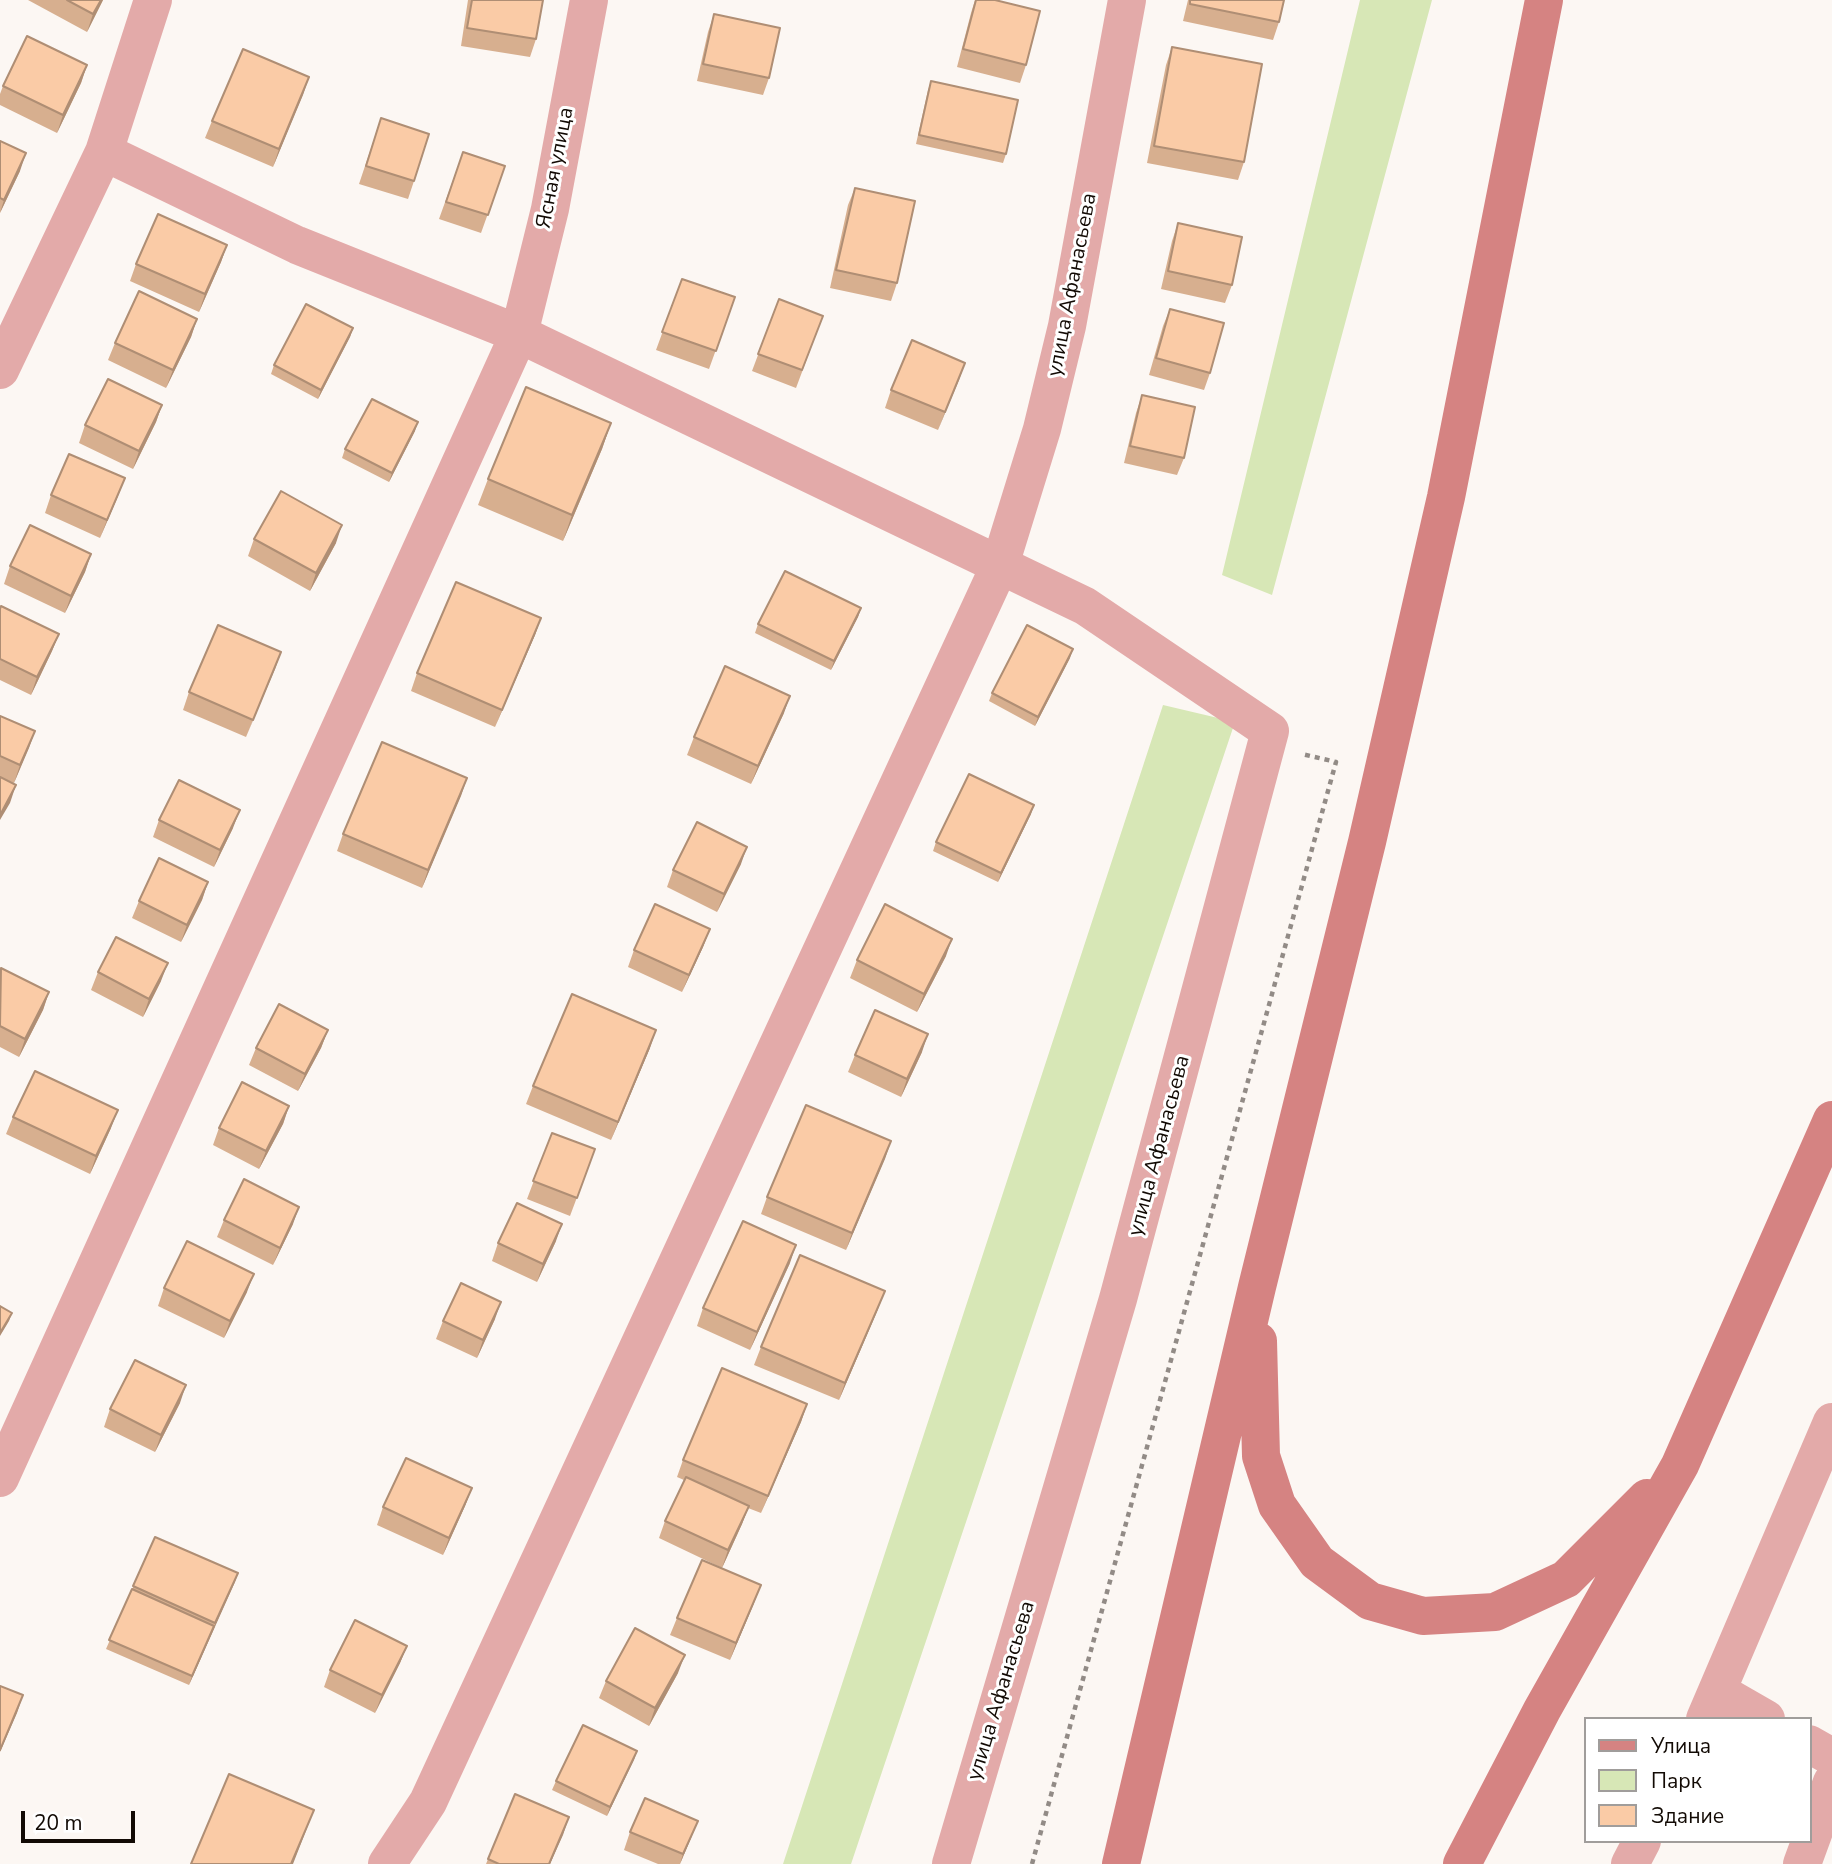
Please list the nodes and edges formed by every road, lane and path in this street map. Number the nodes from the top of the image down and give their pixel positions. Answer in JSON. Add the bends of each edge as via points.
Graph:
{"nodes":[{"id":1,"x":153,"y":0,"type":"edge"},
{"id":2,"x":589,"y":0,"type":"edge"},
{"id":3,"x":1127,"y":0,"type":"edge"},
{"id":4,"x":1544,"y":0,"type":"edge"},
{"id":5,"x":104,"y":152,"type":"junction"},
{"id":6,"x":519,"y":334,"type":"junction"},
{"id":7,"x":0,"y":370,"type":"edge"},
{"id":8,"x":1000,"y":565,"type":"junction"},
{"id":9,"x":1266,"y":747,"type":"junction"},
{"id":10,"x":1832,"y":1120,"type":"edge"},
{"id":11,"x":1256,"y":1287,"type":"junction"},
{"id":12,"x":1832,"y":1422,"type":"edge"},
{"id":13,"x":1680,"y":1465,"type":"junction"},
{"id":14,"x":0,"y":1478,"type":"edge"},
{"id":15,"x":1712,"y":1705,"type":"edge"},
{"id":16,"x":1758,"y":1717,"type":"edge"},
{"id":17,"x":1811,"y":1745,"type":"edge"},
{"id":18,"x":1832,"y":1757,"type":"edge"},
{"id":19,"x":1832,"y":1782,"type":"edge"},
{"id":20,"x":1811,"y":1839,"type":"edge"},
{"id":21,"x":1641,"y":1843,"type":"edge"},
{"id":22,"x":1810,"y":1843,"type":"edge"},
{"id":23,"x":387,"y":1864,"type":"edge"},
{"id":24,"x":951,"y":1864,"type":"edge"},
{"id":25,"x":1032,"y":1864,"type":"edge"},
{"id":26,"x":1121,"y":1864,"type":"edge"},
{"id":27,"x":1462,"y":1864,"type":"edge"},
{"id":28,"x":1630,"y":1864,"type":"edge"},
{"id":29,"x":1802,"y":1864,"type":"edge"}],
"edges":[{"from":1,"to":5,"type":"street"},
{"from":2,"to":6,"type":"street","name":"Ясная улица","via":[[550,209]]},
{"from":3,"to":8,"type":"street","name":"улица Афанасьева","via":[[1067,326],[1042,429]]},
{"from":4,"to":11,"type":"main road","via":[[1446,497],[1367,842]]},
{"from":5,"to":6,"type":"street","via":[[297,244]]},
{"from":5,"to":7,"type":"street"},
{"from":6,"to":8,"type":"street"},
{"from":6,"to":14,"type":"street","name":"Ясная улица"},
{"from":8,"to":9,"type":"street","via":[[1085,606],[1259,723],[1270,731]]},
{"from":8,"to":23,"type":"street","name":"улица Афанасьева","via":[[428,1802]]},
{"from":9,"to":24,"type":"street","name":"улица Афанасьева","via":[[1118,1298]]},
{"from":9,"to":25,"type":"path","via":[[1336,762]]},
{"from":10,"to":13,"type":"main road"},
{"from":11,"to":13,"type":"main road","via":[[1261,1456],[1278,1505],[1317,1562],[1370,1601],[1423,1616],[1495,1612],[1566,1579]]},
{"from":11,"to":26,"type":"main road"},
{"from":12,"to":15,"type":"street"},
{"from":13,"to":27,"type":"main road","via":[[1542,1710]]},
{"from":15,"to":16,"type":"street"},
{"from":17,"to":18,"type":"street"},
{"from":19,"to":20,"type":"street"},
{"from":21,"to":28,"type":"street"},
{"from":22,"to":29,"type":"street"}]}
